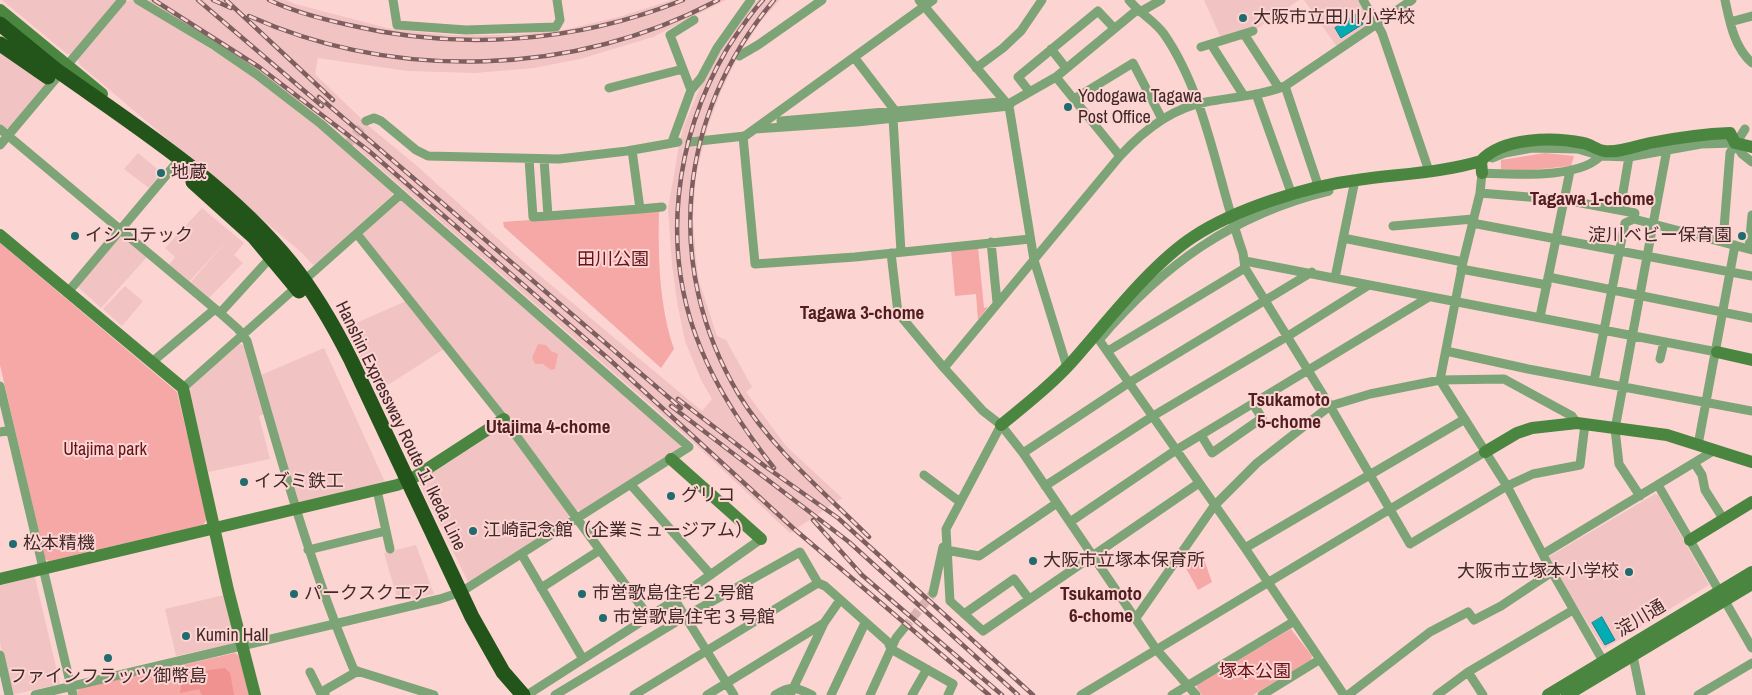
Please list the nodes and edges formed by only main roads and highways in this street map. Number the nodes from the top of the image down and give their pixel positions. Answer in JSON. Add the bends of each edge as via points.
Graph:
{"nodes":[{"id":1,"x":0,"y":24,"type":"edge"},
{"id":2,"x":0,"y":33,"type":"edge"},
{"id":3,"x":0,"y":45,"type":"edge"},
{"id":4,"x":61,"y":67,"type":"junction"},
{"id":5,"x":509,"y":695,"type":"edge"},
{"id":6,"x":525,"y":695,"type":"edge"}],
"edges":[{"from":1,"to":4,"type":"highway"},
{"from":2,"to":4,"type":"highway","name":"Hanshin Expressway Route 11 Ikeda Line"},
{"from":3,"to":5,"type":"highway","name":"Hanshin Expressway Route 11 Ikeda Line","bridge":true,"via":[[189,179],[254,237],[298,289],[343,366],[472,641]]},
{"from":4,"to":6,"type":"highway","name":"Hanshin Expressway Route 11 Ikeda Line","bridge":true,"via":[[226,196],[277,247],[305,282],[351,360],[475,623],[503,672]]}]}
